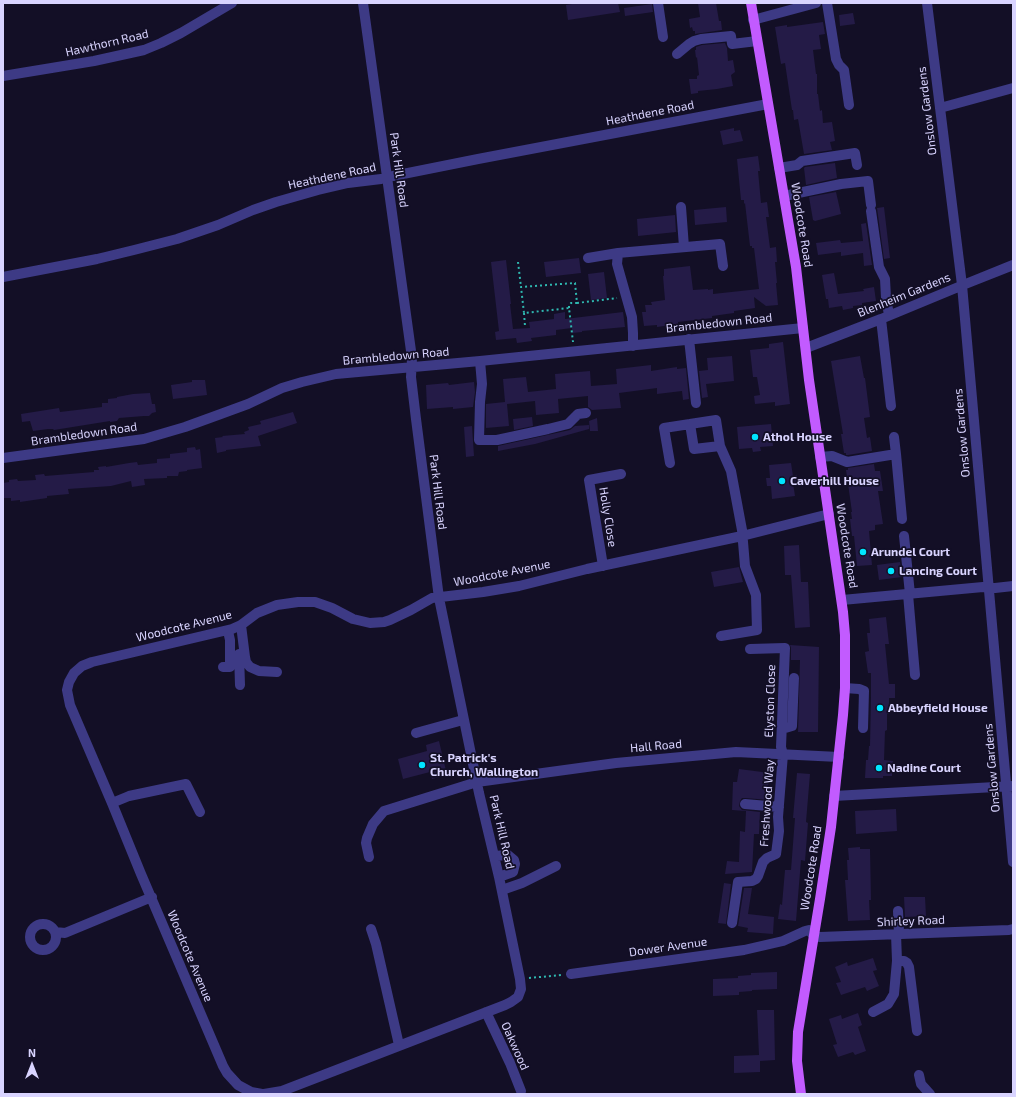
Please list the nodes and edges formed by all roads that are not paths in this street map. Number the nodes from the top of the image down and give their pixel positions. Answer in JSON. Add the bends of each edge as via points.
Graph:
{"nodes":[{"id":1,"x":232,"y":3,"type":"edge"},
{"id":2,"x":363,"y":3,"type":"edge"},
{"id":3,"x":658,"y":3,"type":"edge"},
{"id":4,"x":750,"y":3,"type":"edge"},
{"id":5,"x":816,"y":3,"type":"edge"},
{"id":6,"x":827,"y":3,"type":"edge"},
{"id":7,"x":927,"y":3,"type":"edge"},
{"id":8,"x":753,"y":20,"type":"junction"},
{"id":9,"x":662,"y":37,"type":"dead end"},
{"id":10,"x":757,"y":41,"type":"junction"},
{"id":11,"x":677,"y":54,"type":"dead end"},
{"id":12,"x":3,"y":76,"type":"edge"},
{"id":13,"x":1013,"y":88,"type":"edge"},
{"id":14,"x":768,"y":104,"type":"junction"},
{"id":15,"x":849,"y":105,"type":"dead end"},
{"id":16,"x":940,"y":108,"type":"junction"},
{"id":17,"x":857,"y":165,"type":"dead end"},
{"id":18,"x":779,"y":168,"type":"junction"},
{"id":19,"x":387,"y":177,"type":"junction"},
{"id":20,"x":784,"y":196,"type":"junction"},
{"id":21,"x":681,"y":206,"type":"dead end"},
{"id":22,"x":684,"y":247,"type":"junction"},
{"id":23,"x":618,"y":253,"type":"junction"},
{"id":24,"x":588,"y":258,"type":"dead end"},
{"id":25,"x":1013,"y":265,"type":"edge"},
{"id":26,"x":723,"y":266,"type":"dead end"},
{"id":27,"x":3,"y":277,"type":"edge"},
{"id":28,"x":962,"y":285,"type":"junction"},
{"id":29,"x":886,"y":317,"type":"junction"},
{"id":30,"x":803,"y":328,"type":"junction"},
{"id":31,"x":689,"y":339,"type":"junction"},
{"id":32,"x":633,"y":346,"type":"junction"},
{"id":33,"x":806,"y":348,"type":"junction"},
{"id":34,"x":480,"y":361,"type":"junction"},
{"id":35,"x":412,"y":367,"type":"junction"},
{"id":36,"x":696,"y":403,"type":"dead end"},
{"id":37,"x":891,"y":406,"type":"dead end"},
{"id":38,"x":586,"y":413,"type":"dead end"},
{"id":39,"x":690,"y":424,"type":"junction"},
{"id":40,"x":894,"y":437,"type":"dead end"},
{"id":41,"x":720,"y":446,"type":"junction"},
{"id":42,"x":896,"y":454,"type":"junction"},
{"id":43,"x":820,"y":457,"type":"junction"},
{"id":44,"x":3,"y":458,"type":"edge"},
{"id":45,"x":670,"y":463,"type":"dead end"},
{"id":46,"x":621,"y":474,"type":"dead end"},
{"id":47,"x":829,"y":514,"type":"junction"},
{"id":48,"x":902,"y":519,"type":"dead end"},
{"id":49,"x":742,"y":536,"type":"junction"},
{"id":50,"x":904,"y":536,"type":"dead end"},
{"id":51,"x":603,"y":566,"type":"junction"},
{"id":52,"x":1013,"y":586,"type":"edge"},
{"id":53,"x":989,"y":588,"type":"junction"},
{"id":54,"x":909,"y":594,"type":"junction"},
{"id":55,"x":439,"y":598,"type":"junction"},
{"id":56,"x":842,"y":600,"type":"junction"},
{"id":57,"x":235,"y":628,"type":"junction"},
{"id":58,"x":721,"y":636,"type":"dead end"},
{"id":59,"x":750,"y":649,"type":"dead end"},
{"id":60,"x":223,"y":667,"type":"dead end"},
{"id":61,"x":277,"y":672,"type":"dead end"},
{"id":62,"x":915,"y":675,"type":"dead end"},
{"id":63,"x":794,"y":678,"type":"dead end"},
{"id":64,"x":240,"y":685,"type":"dead end"},
{"id":65,"x":844,"y":688,"type":"junction"},
{"id":66,"x":463,"y":720,"type":"junction"},
{"id":67,"x":863,"y":728,"type":"dead end"},
{"id":68,"x":782,"y":729,"type":"junction"},
{"id":69,"x":416,"y":733,"type":"dead end"},
{"id":70,"x":783,"y":754,"type":"junction"},
{"id":71,"x":839,"y":757,"type":"junction"},
{"id":72,"x":476,"y":782,"type":"junction"},
{"id":73,"x":1010,"y":786,"type":"edge"},
{"id":74,"x":834,"y":796,"type":"junction"},
{"id":75,"x":112,"y":803,"type":"junction"},
{"id":76,"x":745,"y":804,"type":"dead end"},
{"id":77,"x":779,"y":807,"type":"junction"},
{"id":78,"x":200,"y":812,"type":"dead end"},
{"id":79,"x":494,"y":856,"type":"junction"},
{"id":80,"x":369,"y":857,"type":"dead end"},
{"id":81,"x":1013,"y":862,"type":"edge"},
{"id":82,"x":556,"y":866,"type":"dead end"},
{"id":83,"x":499,"y":876,"type":"junction"},
{"id":84,"x":502,"y":890,"type":"junction"},
{"id":85,"x":152,"y":897,"type":"junction"},
{"id":86,"x":898,"y":911,"type":"dead end"},
{"id":87,"x":732,"y":923,"type":"dead end"},
{"id":88,"x":371,"y":929,"type":"dead end"},
{"id":89,"x":1011,"y":930,"type":"edge"},
{"id":90,"x":60,"y":933,"type":"dead end"},
{"id":91,"x":897,"y":934,"type":"junction"},
{"id":92,"x":814,"y":936,"type":"junction"},
{"id":93,"x":897,"y":961,"type":"junction"},
{"id":94,"x":571,"y":974,"type":"road end"},
{"id":95,"x":520,"y":979,"type":"joint"},
{"id":96,"x":486,"y":1012,"type":"junction"},
{"id":97,"x":873,"y":1012,"type":"dead end"},
{"id":98,"x":917,"y":1031,"type":"dead end"},
{"id":99,"x":399,"y":1045,"type":"junction"},
{"id":100,"x":919,"y":1075,"type":"dead end"},
{"id":101,"x":521,"y":1091,"type":"dead end"},
{"id":102,"x":249,"y":1093,"type":"edge"},
{"id":103,"x":263,"y":1094,"type":"edge"},
{"id":104,"x":801,"y":1094,"type":"edge"},
{"id":105,"x":930,"y":1094,"type":"edge"}],
"edges":[{"from":1,"to":12,"type":"street","name":"Hawthorn Road","via":[[144,50]]},
{"from":2,"to":19,"type":"street","name":"Park Hill Road"},
{"from":3,"to":9,"type":"street"},
{"from":4,"to":8,"type":"main road","name":"Woodcote Road"},
{"from":5,"to":8,"type":"street"},
{"from":6,"to":15,"type":"street","via":[[836,59],[844,70]]},
{"from":7,"to":16,"type":"street","name":"Onslow Gardens"},
{"from":8,"to":10,"type":"main road","name":"Woodcote Road"},
{"from":10,"to":11,"type":"street","via":[[732,44],[731,36],[701,39],[689,44]]},
{"from":10,"to":14,"type":"main road","name":"Woodcote Road"},
{"from":13,"to":16,"type":"street"},
{"from":14,"to":18,"type":"main road","name":"Woodcote Road"},
{"from":14,"to":19,"type":"street","name":"Heathdene Road"},
{"from":16,"to":28,"type":"street","name":"Onslow Gardens"},
{"from":17,"to":18,"type":"street","via":[[855,153],[802,161],[797,165]]},
{"from":18,"to":20,"type":"main road","name":"Woodcote Road"},
{"from":19,"to":27,"type":"street","name":"Heathdene Road","via":[[348,183],[276,202],[218,225],[134,250]]},
{"from":19,"to":35,"type":"street","name":"Park Hill Road"},
{"from":20,"to":29,"type":"street","via":[[868,181],[879,267],[885,279]]},
{"from":20,"to":30,"type":"main road","name":"Woodcote Road"},
{"from":21,"to":22,"type":"street"},
{"from":22,"to":23,"type":"street"},
{"from":22,"to":26,"type":"street","via":[[720,244]]},
{"from":23,"to":24,"type":"street"},
{"from":23,"to":32,"type":"street","via":[[617,264],[632,317]]},
{"from":25,"to":28,"type":"street","name":"Blenheim Gardens"},
{"from":28,"to":29,"type":"street","name":"Blenheim Gardens"},
{"from":28,"to":53,"type":"street","name":"Onslow Gardens"},
{"from":29,"to":33,"type":"street","name":"Blenheim Gardens"},
{"from":29,"to":37,"type":"street"},
{"from":30,"to":31,"type":"street","name":"Brambledown Road"},
{"from":30,"to":33,"type":"main road","name":"Woodcote Road"},
{"from":31,"to":32,"type":"street","name":"Brambledown Road"},
{"from":31,"to":36,"type":"street"},
{"from":32,"to":34,"type":"street","name":"Brambledown Road"},
{"from":33,"to":43,"type":"main road","name":"Woodcote Road"},
{"from":34,"to":35,"type":"street","name":"Brambledown Road"},
{"from":34,"to":38,"type":"street","via":[[482,384],[479,440],[497,440],[561,426],[568,424],[578,414]]},
{"from":35,"to":44,"type":"street","name":"Brambledown Road","via":[[336,374],[302,382],[185,427],[144,439]]},
{"from":35,"to":55,"type":"street","name":"Park Hill Road","via":[[411,378]]},
{"from":39,"to":41,"type":"street","via":[[694,449]]},
{"from":39,"to":41,"type":"street","via":[[716,420]]},
{"from":39,"to":45,"type":"street","via":[[664,428]]},
{"from":40,"to":42,"type":"street"},
{"from":41,"to":49,"type":"street","via":[[731,471]]},
{"from":42,"to":43,"type":"street","via":[[847,462],[832,456]]},
{"from":42,"to":48,"type":"street"},
{"from":43,"to":47,"type":"main road","name":"Woodcote Road"},
{"from":46,"to":51,"type":"street","name":"Holly Close","via":[[589,480]]},
{"from":47,"to":49,"type":"street","name":"Woodcote Avenue"},
{"from":47,"to":56,"type":"main road","name":"Woodcote Road"},
{"from":49,"to":51,"type":"street","name":"Woodcote Avenue"},
{"from":49,"to":58,"type":"street","via":[[745,566],[756,595],[757,630]]},
{"from":50,"to":54,"type":"street"},
{"from":51,"to":55,"type":"street","name":"Woodcote Avenue","via":[[519,586]]},
{"from":52,"to":53,"type":"street"},
{"from":53,"to":54,"type":"street"},
{"from":53,"to":73,"type":"street","name":"Onslow Gardens"},
{"from":54,"to":56,"type":"street"},
{"from":54,"to":62,"type":"street"},
{"from":55,"to":57,"type":"street","name":"Woodcote Avenue","via":[[432,598],[390,620],[370,623],[320,604],[288,602],[257,612]]},
{"from":55,"to":66,"type":"street","name":"Park Hill Road"},
{"from":56,"to":65,"type":"main road","name":"Woodcote Road","via":[[845,635]]},
{"from":57,"to":60,"type":"street","via":[[230,640],[230,667]]},
{"from":57,"to":61,"type":"street","via":[[250,667],[259,671]]},
{"from":57,"to":64,"type":"street","via":[[240,662]]},
{"from":57,"to":75,"type":"street","name":"Woodcote Avenue","via":[[86,664],[71,676],[67,690],[70,705]]},
{"from":59,"to":68,"type":"street","name":"Elyston Close","via":[[785,648]]},
{"from":63,"to":68,"type":"street","via":[[792,726]]},
{"from":65,"to":67,"type":"street","via":[[864,691]]},
{"from":65,"to":71,"type":"main road","name":"Woodcote Road"},
{"from":66,"to":69,"type":"street"},
{"from":66,"to":72,"type":"street","name":"Park Hill Road"},
{"from":68,"to":70,"type":"street","name":"Elyston Close"},
{"from":70,"to":71,"type":"street","name":"Hall Road"},
{"from":70,"to":72,"type":"street","name":"Hall Road","via":[[736,752],[616,763]]},
{"from":70,"to":77,"type":"street","name":"Freshwood Way"},
{"from":71,"to":74,"type":"main road","name":"Woodcote Road"},
{"from":72,"to":79,"type":"street","name":"Park Hill Road"},
{"from":72,"to":80,"type":"street","name":"Hall Road","via":[[384,811],[373,824],[367,838]]},
{"from":73,"to":74,"type":"street"},
{"from":73,"to":81,"type":"street","name":"Onslow Gardens"},
{"from":74,"to":92,"type":"main road","name":"Woodcote Road"},
{"from":75,"to":78,"type":"street","via":[[129,796],[186,784]]},
{"from":75,"to":85,"type":"street","name":"Woodcote Avenue"},
{"from":76,"to":77,"type":"street"},
{"from":77,"to":87,"type":"street","name":"Freshwood Way","via":[[776,854],[763,862],[756,879],[738,882]]},
{"from":79,"to":83,"type":"street","name":"Park Hill Road"},
{"from":79,"to":83,"type":"street","via":[[508,855],[514,860],[513,872]]},
{"from":82,"to":84,"type":"street"},
{"from":83,"to":84,"type":"street","name":"Park Hill Road"},
{"from":84,"to":95,"type":"street","name":"Park Hill Road"},
{"from":85,"to":90,"type":"street"},
{"from":85,"to":102,"type":"street","name":"Woodcote Avenue","via":[[223,1066],[238,1085]]},
{"from":86,"to":91,"type":"street"},
{"from":88,"to":99,"type":"street"},
{"from":89,"to":91,"type":"street","name":"Shirley Road"},
{"from":91,"to":92,"type":"street","name":"Shirley Road"},
{"from":91,"to":93,"type":"street"},
{"from":92,"to":94,"type":"street","name":"Dower Avenue","via":[[809,930],[783,941],[744,950]]},
{"from":92,"to":104,"type":"main road","name":"Woodcote Road","via":[[797,1043]]},
{"from":93,"to":97,"type":"street","via":[[892,999]]},
{"from":93,"to":98,"type":"street","via":[[904,961],[909,967]]},
{"from":95,"to":96,"type":"street","name":"Woodcote Avenue","via":[[521,988],[515,999]]},
{"from":96,"to":99,"type":"street","name":"Woodcote Avenue"},
{"from":96,"to":101,"type":"street","name":"Oakwood"},
{"from":99,"to":103,"type":"street","name":"Woodcote Avenue","via":[[282,1091]]},
{"from":100,"to":105,"type":"street","via":[[921,1084]]},
{"from":102,"to":103,"type":"street","name":"Woodcote Avenue"}]}
